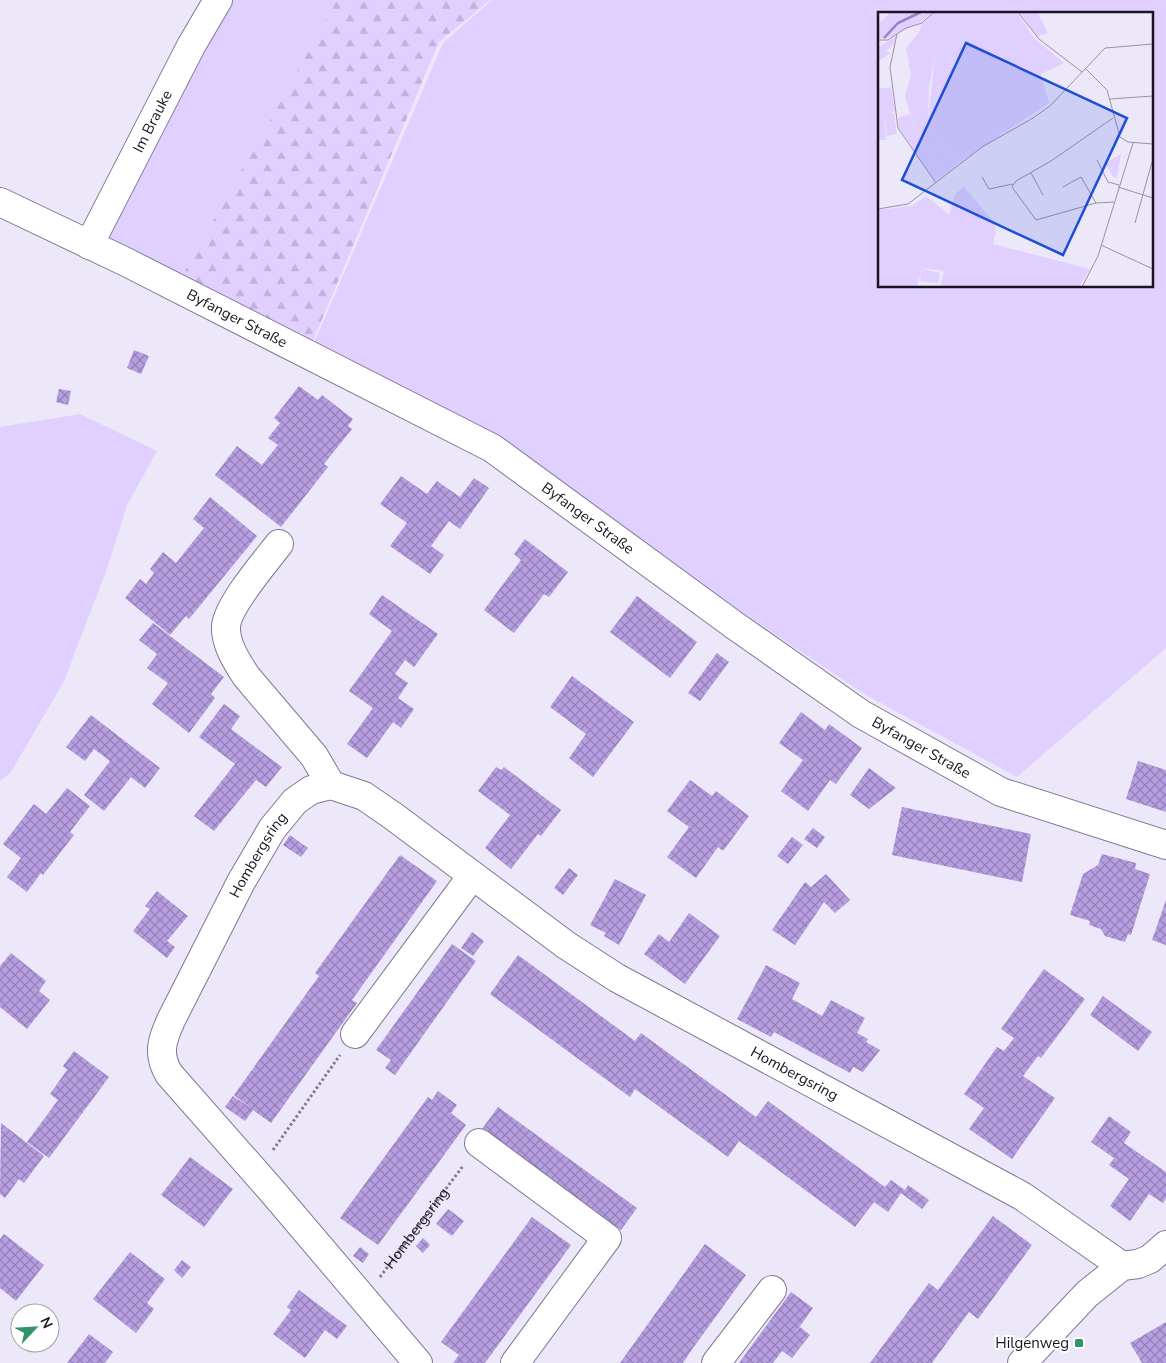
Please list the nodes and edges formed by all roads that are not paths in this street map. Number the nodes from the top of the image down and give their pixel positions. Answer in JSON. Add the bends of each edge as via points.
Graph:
{"nodes":[{"id":1,"x":218,"y":0,"type":"edge"},
{"id":2,"x":0,"y":202,"type":"edge"},
{"id":3,"x":89,"y":245,"type":"junction"},
{"id":4,"x":279,"y":544,"type":"dead end"},
{"id":5,"x":331,"y":785,"type":"junction"},
{"id":6,"x":1166,"y":845,"type":"edge"},
{"id":7,"x":472,"y":876,"type":"junction"},
{"id":8,"x":355,"y":1034,"type":"road end"},
{"id":9,"x":479,"y":1144,"type":"road end"},
{"id":10,"x":1166,"y":1245,"type":"edge"},
{"id":11,"x":1122,"y":1266,"type":"junction"},
{"id":12,"x":772,"y":1290,"type":"dead end"},
{"id":13,"x":418,"y":1363,"type":"edge"},
{"id":14,"x":515,"y":1363,"type":"edge"},
{"id":15,"x":716,"y":1363,"type":"edge"},
{"id":16,"x":1022,"y":1363,"type":"edge"}],
"edges":[{"from":1,"to":3,"type":"street","name":"Im Brauke"},
{"from":2,"to":3,"type":"street","name":"Byfanger Straße"},
{"from":3,"to":6,"type":"street","name":"Byfanger Straße","via":[[492,448],[861,714],[1001,792]]},
{"from":4,"to":5,"type":"street","via":[[230,612],[227,635],[246,676],[314,756]]},
{"from":5,"to":7,"type":"street","name":"Hombergsring","via":[[364,796]]},
{"from":5,"to":13,"type":"street","name":"Hombergsring","via":[[302,794],[272,829],[241,882],[162,1038],[161,1051],[169,1074]]},
{"from":7,"to":8,"type":"street"},
{"from":7,"to":11,"type":"street","name":"Hombergsring","via":[[617,978],[1022,1196]]},
{"from":9,"to":14,"type":"street","via":[[607,1238]]},
{"from":10,"to":11,"type":"street","via":[[1150,1259]]},
{"from":11,"to":16,"type":"street","via":[[1087,1294]]},
{"from":12,"to":15,"type":"street"}]}
